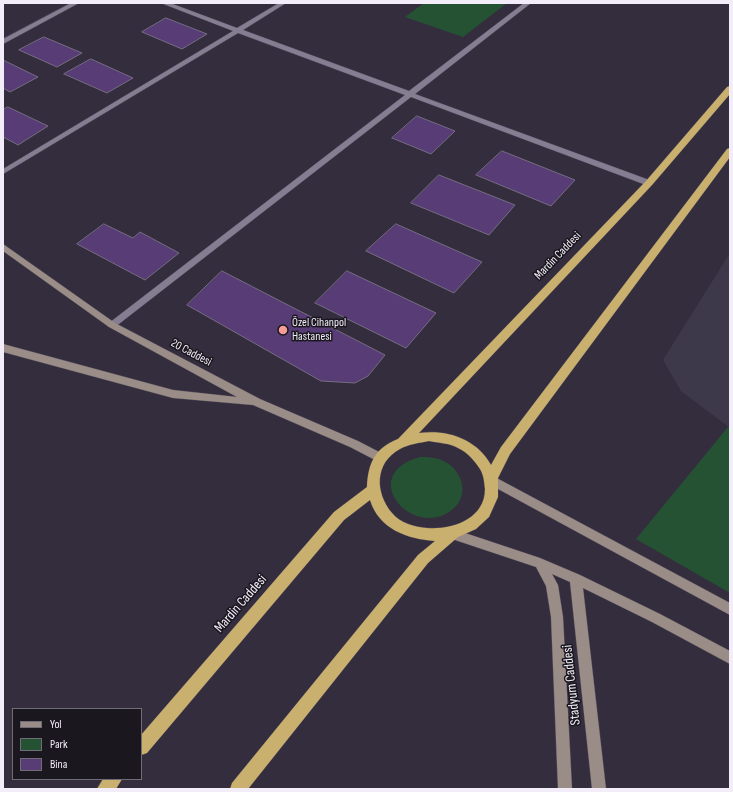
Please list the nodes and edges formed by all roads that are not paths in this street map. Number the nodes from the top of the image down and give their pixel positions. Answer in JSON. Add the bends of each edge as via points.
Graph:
{"nodes":[{"id":1,"x":76,"y":3,"type":"edge"},
{"id":2,"x":164,"y":3,"type":"edge"},
{"id":3,"x":282,"y":3,"type":"edge"},
{"id":4,"x":528,"y":3,"type":"edge"},
{"id":5,"x":238,"y":30,"type":"junction"},
{"id":6,"x":3,"y":42,"type":"edge"},
{"id":7,"x":730,"y":89,"type":"edge"},
{"id":8,"x":409,"y":94,"type":"junction"},
{"id":9,"x":730,"y":151,"type":"edge"},
{"id":10,"x":3,"y":172,"type":"edge"},
{"id":11,"x":649,"y":183,"type":"junction"},
{"id":12,"x":3,"y":247,"type":"edge"},
{"id":13,"x":112,"y":325,"type":"junction"},
{"id":14,"x":3,"y":348,"type":"edge"},
{"id":15,"x":256,"y":402,"type":"junction"},
{"id":16,"x":404,"y":440,"type":"junction"},
{"id":17,"x":381,"y":458,"type":"junction"},
{"id":18,"x":491,"y":480,"type":"junction"},
{"id":19,"x":373,"y":490,"type":"junction"},
{"id":20,"x":453,"y":534,"type":"junction"},
{"id":21,"x":540,"y":563,"type":"junction"},
{"id":22,"x":576,"y":579,"type":"junction"},
{"id":23,"x":730,"y":608,"type":"edge"},
{"id":24,"x":730,"y":658,"type":"edge"},
{"id":25,"x":142,"y":746,"type":"edge"},
{"id":26,"x":113,"y":780,"type":"edge"},
{"id":27,"x":105,"y":789,"type":"edge"},
{"id":28,"x":238,"y":789,"type":"edge"},
{"id":29,"x":565,"y":789,"type":"edge"},
{"id":30,"x":599,"y":789,"type":"edge"}],
"edges":[{"from":1,"to":6,"type":"street"},
{"from":2,"to":5,"type":"street"},
{"from":3,"to":5,"type":"street"},
{"from":4,"to":8,"type":"street"},
{"from":5,"to":8,"type":"street"},
{"from":5,"to":10,"type":"street"},
{"from":7,"to":11,"type":"highway","name":"Mardin Caddesi"},
{"from":8,"to":11,"type":"street"},
{"from":8,"to":13,"type":"street"},
{"from":9,"to":18,"type":"highway","name":"Mardin Caddesi","via":[[505,451]]},
{"from":11,"to":16,"type":"highway","name":"Mardin Caddesi"},
{"from":12,"to":13,"type":"street","name":"20 Caddesi"},
{"from":13,"to":15,"type":"street","name":"20 Caddesi"},
{"from":14,"to":15,"type":"street","via":[[173,394]]},
{"from":15,"to":17,"type":"street","name":"20 Caddesi"},
{"from":16,"to":17,"type":"highway","name":"Mardin Caddesi"},
{"from":16,"to":18,"type":"highway","name":"Mardin Caddesi","via":[[419,436],[435,436],[465,445],[486,466]]},
{"from":17,"to":19,"type":"highway","name":"Mardin Caddesi","via":[[374,473]]},
{"from":18,"to":20,"type":"highway","name":"Mardin Caddesi","via":[[491,497],[484,513],[471,526]]},
{"from":18,"to":23,"type":"street"},
{"from":19,"to":20,"type":"highway","name":"Mardin Caddesi","via":[[377,504],[387,517],[400,527],[417,534]]},
{"from":19,"to":25,"type":"highway","name":"Mardin Caddesi","via":[[339,516]]},
{"from":20,"to":21,"type":"street"},
{"from":20,"to":28,"type":"highway","name":"Mardin Caddesi","via":[[423,559]]},
{"from":21,"to":22,"type":"street"},
{"from":21,"to":29,"type":"street","via":[[552,586],[557,617]]},
{"from":22,"to":24,"type":"street"},
{"from":22,"to":30,"type":"street","name":"Stadyum Caddesi"},
{"from":26,"to":27,"type":"highway"}]}
